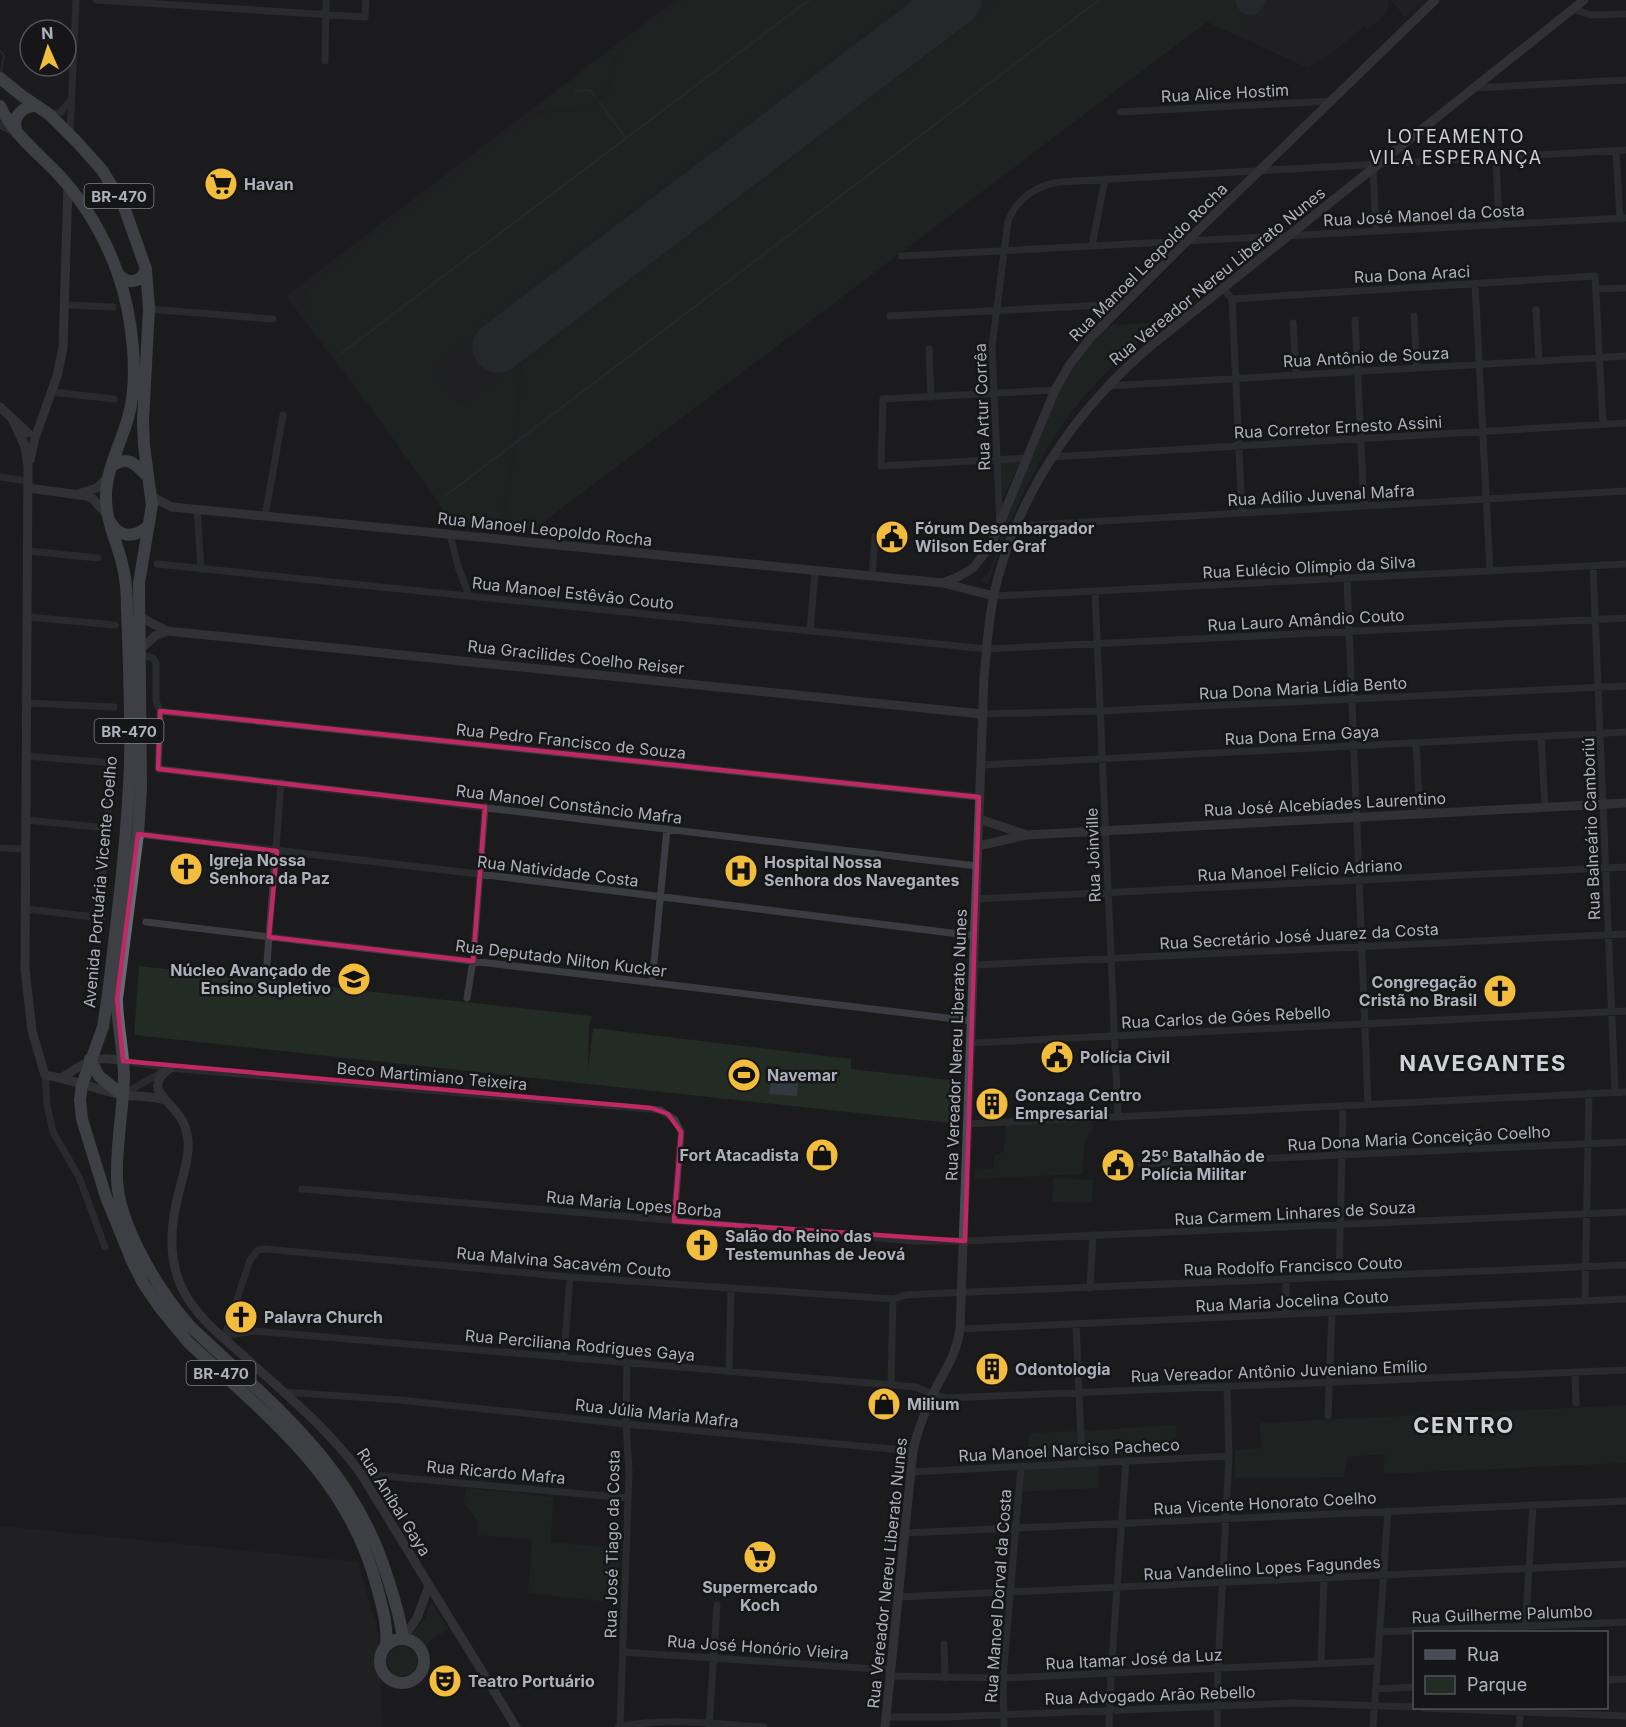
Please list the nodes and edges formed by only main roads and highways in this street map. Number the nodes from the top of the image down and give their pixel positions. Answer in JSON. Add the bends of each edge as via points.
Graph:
{"nodes":[{"id":1,"x":1435,"y":0,"type":"edge"},
{"id":2,"x":1584,"y":0,"type":"edge"},
{"id":3,"x":0,"y":78,"type":"edge"},
{"id":4,"x":0,"y":106,"type":"edge"},
{"id":5,"x":37,"y":106,"type":"junction"},
{"id":6,"x":18,"y":134,"type":"junction"},
{"id":7,"x":68,"y":186,"type":"junction"},
{"id":8,"x":146,"y":269,"type":"junction"},
{"id":9,"x":118,"y":274,"type":"junction"},
{"id":10,"x":0,"y":407,"type":"edge"},
{"id":11,"x":28,"y":438,"type":"junction"},
{"id":12,"x":110,"y":472,"type":"junction"},
{"id":13,"x":148,"y":477,"type":"junction"},
{"id":14,"x":28,"y":484,"type":"junction"},
{"id":15,"x":150,"y":492,"type":"junction"},
{"id":16,"x":79,"y":494,"type":"junction"},
{"id":17,"x":109,"y":519,"type":"junction"},
{"id":18,"x":147,"y":527,"type":"junction"},
{"id":19,"x":943,"y":583,"type":"junction"},
{"id":20,"x":994,"y":596,"type":"junction"},
{"id":21,"x":127,"y":607,"type":"junction"},
{"id":22,"x":140,"y":617,"type":"junction"},
{"id":23,"x":167,"y":631,"type":"junction"},
{"id":24,"x":140,"y":652,"type":"junction"},
{"id":25,"x":982,"y":714,"type":"junction"},
{"id":26,"x":1626,"y":803,"type":"edge"},
{"id":27,"x":979,"y":819,"type":"junction"},
{"id":28,"x":1026,"y":835,"type":"junction"},
{"id":29,"x":978,"y":846,"type":"junction"},
{"id":30,"x":90,"y":1059,"type":"junction"},
{"id":31,"x":123,"y":1061,"type":"junction"},
{"id":32,"x":170,"y":1068,"type":"road end"},
{"id":33,"x":61,"y":1078,"type":"junction"},
{"id":34,"x":82,"y":1085,"type":"junction"},
{"id":35,"x":122,"y":1095,"type":"junction"},
{"id":36,"x":168,"y":1101,"type":"junction"},
{"id":37,"x":429,"y":1586,"type":"junction"},
{"id":38,"x":403,"y":1638,"type":"junction"},
{"id":39,"x":386,"y":1645,"type":"junction"},
{"id":40,"x":516,"y":1727,"type":"edge"},
{"id":41,"x":885,"y":1727,"type":"edge"}],
"edges":[{"from":1,"to":19,"type":"main road","name":"Rua Manoel Leopoldo Rocha","via":[[1092,336],[1054,390],[992,545],[973,568]]},
{"from":2,"to":20,"type":"main road","name":"Rua Vereador Nereu Liberato Nunes","via":[[1137,357],[1107,386],[1052,457],[1030,496]]},
{"from":3,"to":5,"type":"highway","number":"BR-470"},
{"from":4,"to":6,"type":"highway","number":"BR-470"},
{"from":5,"to":6,"type":"highway","via":[[18,114]]},
{"from":5,"to":8,"type":"highway","name":"Avenida Portuária Vicente Coelho","number":"BR-470","via":[[102,170],[132,224]]},
{"from":6,"to":7,"type":"highway","number":"BR-470"},
{"from":7,"to":9,"type":"highway","name":"Avenida Portuária Vicente Coelho","number":"BR-470","via":[[95,224]]},
{"from":7,"to":11,"type":"main road","via":[[63,348],[52,392],[41,420]]},
{"from":8,"to":9,"type":"highway","via":[[134,282]]},
{"from":8,"to":13,"type":"highway","name":"Avenida Portuária Vicente Coelho","number":"BR-470","via":[[143,421]]},
{"from":9,"to":12,"type":"highway","name":"Avenida Portuária Vicente Coelho","number":"BR-470","via":[[132,341],[134,376],[129,415]]},
{"from":10,"to":11,"type":"main road"},
{"from":11,"to":14,"type":"main road"},
{"from":12,"to":13,"type":"highway","via":[[126,460]]},
{"from":12,"to":16,"type":"main road","via":[[98,488]]},
{"from":12,"to":17,"type":"highway","name":"Avenida Portuária Vicente Coelho","number":"BR-470","via":[[106,492]]},
{"from":13,"to":15,"type":"highway","name":"Avenida Portuária Vicente Coelho","number":"BR-470"},
{"from":14,"to":16,"type":"main road"},
{"from":14,"to":33,"type":"main road","via":[[27,998],[45,1075]]},
{"from":15,"to":18,"type":"highway","name":"Avenida Portuária Vicente Coelho","number":"BR-470","via":[[152,506]]},
{"from":15,"to":19,"type":"main road","name":"Rua Manoel Leopoldo Rocha","via":[[164,505],[197,509]]},
{"from":16,"to":17,"type":"main road","via":[[93,499]]},
{"from":17,"to":18,"type":"highway","via":[[115,530],[132,536]]},
{"from":17,"to":21,"type":"highway","name":"Avenida Portuária Vicente Coelho","number":"BR-470","via":[[123,564]]},
{"from":18,"to":22,"type":"highway","name":"Avenida Portuária Vicente Coelho","number":"BR-470","via":[[139,583]]},
{"from":19,"to":20,"type":"main road","name":"Rua Manoel Leopoldo Rocha"},
{"from":20,"to":25,"type":"main road","name":"Rua Vereador Nereu Liberato Nunes"},
{"from":21,"to":22,"type":"highway"},
{"from":21,"to":30,"type":"highway","name":"Avenida Portuária Vicente Coelho","number":"BR-470","via":[[128,790],[108,994],[103,1028]]},
{"from":22,"to":23,"type":"main road","name":"Rua Gracilides Coelho Reiser"},
{"from":22,"to":24,"type":"highway","name":"Avenida Portuária Vicente Coelho","number":"BR-470"},
{"from":23,"to":24,"type":"main road","via":[[155,636]]},
{"from":23,"to":25,"type":"main road","name":"Rua Gracilides Coelho Reiser"},
{"from":24,"to":31,"type":"highway","name":"Avenida Portuária Vicente Coelho","number":"BR-470","via":[[142,761],[138,834],[117,999]]},
{"from":25,"to":27,"type":"main road","name":"Rua Vereador Nereu Liberato Nunes"},
{"from":26,"to":28,"type":"main road","name":"Rua José Alcebíades Laurentino"},
{"from":27,"to":28,"type":"main road","name":"Rua José Alcebíades Laurentino"},
{"from":27,"to":29,"type":"main road","name":"Rua Vereador Nereu Liberato Nunes"},
{"from":28,"to":29,"type":"main road","name":"Rua José Alcebíades Laurentino"},
{"from":29,"to":41,"type":"main road","name":"Rua Vereador Nereu Liberato Nunes","via":[[960,1329],[954,1357],[933,1394],[913,1451]]},
{"from":30,"to":31,"type":"main road"},
{"from":30,"to":33,"type":"main road"},
{"from":30,"to":34,"type":"highway","name":"Avenida Portuária Vicente Coelho","number":"BR-470"},
{"from":30,"to":35,"type":"highway","via":[[99,1076]]},
{"from":31,"to":35,"type":"highway","name":"Avenida Portuária Vicente Coelho","number":"BR-470"},
{"from":32,"to":36,"type":"main road","name":"Rua Aníbal Gaya","via":[[157,1085]]},
{"from":33,"to":34,"type":"main road"},
{"from":34,"to":35,"type":"main road"},
{"from":34,"to":39,"type":"highway","name":"Avenida Portuária Vicente Coelho","number":"BR-470","via":[[80,1112],[91,1153],[124,1244],[143,1283],[188,1342],[290,1437],[340,1500],[372,1568],[385,1617]]},
{"from":35,"to":36,"type":"main road"},
{"from":35,"to":38,"type":"highway","name":"Avenida Portuária Vicente Coelho","number":"BR-470","via":[[118,1193],[128,1225],[152,1274],[189,1325],[312,1443],[341,1480],[368,1526],[383,1563]]},
{"from":36,"to":37,"type":"main road","name":"Rua Aníbal Gaya","via":[[180,1115],[188,1140],[172,1217],[176,1268],[187,1297],[224,1338],[338,1444],[361,1474]]},
{"from":37,"to":38,"type":"main road","via":[[417,1618]]},
{"from":37,"to":40,"type":"main road","name":"Rua Aníbal Gaya"},
{"from":38,"to":39,"type":"highway"},
{"from":38,"to":39,"type":"highway","via":[[416,1644],[423,1656],[421,1671],[408,1681],[392,1680],[382,1670],[380,1655]]}]}
